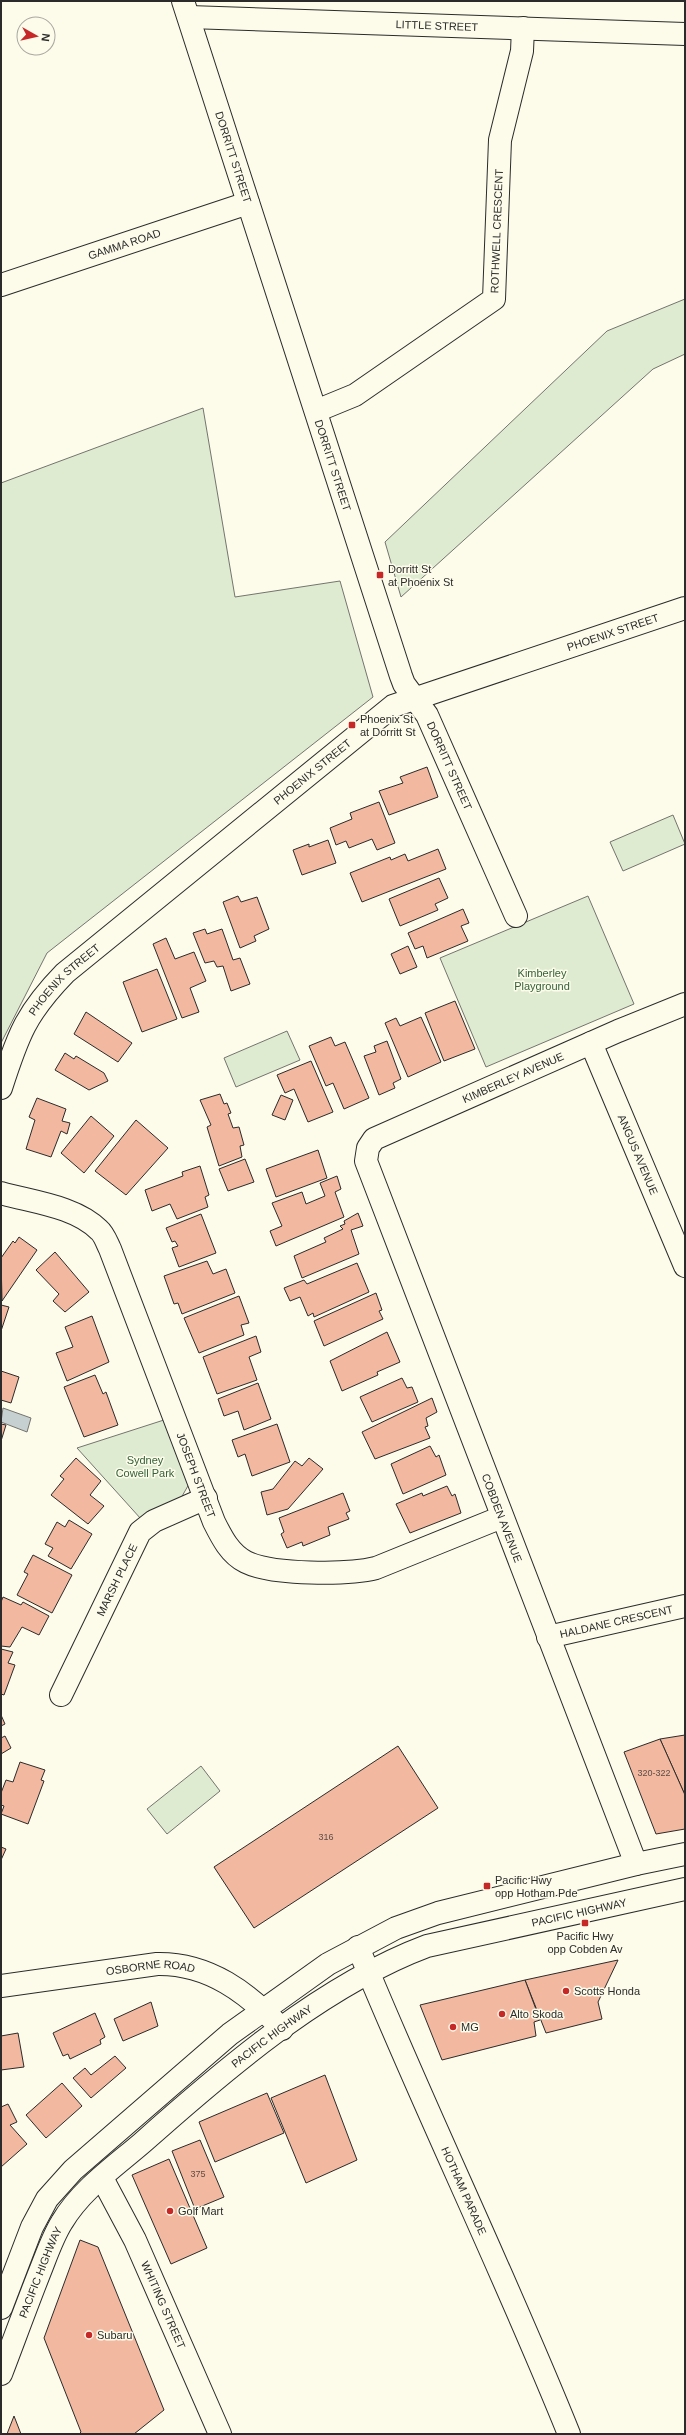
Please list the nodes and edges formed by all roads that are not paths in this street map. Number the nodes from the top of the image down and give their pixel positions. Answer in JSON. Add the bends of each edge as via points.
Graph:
{"nodes":[{"id":1,"x":186,"y":9,"type":"edge"},
{"id":2,"x":523,"y":28,"type":"junction"},
{"id":3,"x":685,"y":34,"type":"edge"},
{"id":4,"x":248,"y":203,"type":"junction"},
{"id":5,"x":1,"y":285,"type":"edge"},
{"id":6,"x":316,"y":411,"type":"junction"},
{"id":7,"x":685,"y":608,"type":"edge"},
{"id":8,"x":414,"y":698,"type":"junction"},
{"id":9,"x":516,"y":916,"type":"dead end"},
{"id":10,"x":685,"y":1004,"type":"edge"},
{"id":11,"x":591,"y":1043,"type":"junction"},
{"id":12,"x":1,"y":1088,"type":"edge"},
{"id":13,"x":369,"y":1172,"type":"joint"},
{"id":14,"x":1,"y":1193,"type":"edge"},
{"id":15,"x":685,"y":1266,"type":"edge"},
{"id":16,"x":206,"y":1498,"type":"junction"},
{"id":17,"x":502,"y":1517,"type":"junction"},
{"id":18,"x":685,"y":1606,"type":"edge"},
{"id":19,"x":548,"y":1637,"type":"junction"},
{"id":20,"x":61,"y":1695,"type":"dead end"},
{"id":21,"x":685,"y":1854,"type":"edge"},
{"id":22,"x":636,"y":1864,"type":"junction"},
{"id":23,"x":685,"y":1889,"type":"edge"},
{"id":24,"x":358,"y":1947,"type":"junction"},
{"id":25,"x":369,"y":1972,"type":"junction"},
{"id":26,"x":1,"y":1986,"type":"edge"},
{"id":27,"x":264,"y":2010,"type":"junction"},
{"id":28,"x":282,"y":2029,"type":"junction"},
{"id":29,"x":102,"y":2178,"type":"junction"},
{"id":30,"x":1,"y":2308,"type":"edge"},
{"id":31,"x":1,"y":2374,"type":"edge"},
{"id":32,"x":220,"y":2434,"type":"edge"},
{"id":33,"x":569,"y":2434,"type":"edge"}],
"edges":[{"from":1,"to":2,"type":"street","name":"LITTLE STREET"},
{"from":1,"to":4,"type":"street","name":"DORRITT STREET"},
{"from":2,"to":3,"type":"street","name":"LITTLE STREET"},
{"from":2,"to":6,"type":"street","name":"ROTHWELL CRESCENT","via":[[522,51],[500,140],[494,299],[355,395]]},
{"from":4,"to":5,"type":"street","name":"GAMMA ROAD"},
{"from":4,"to":6,"type":"street","name":"DORRITT STREET"},
{"from":6,"to":8,"type":"street","name":"DORRITT STREET","via":[[401,676]]},
{"from":7,"to":8,"type":"street","name":"PHOENIX STREET"},
{"from":8,"to":9,"type":"street","name":"DORRITT STREET","via":[[427,715]]},
{"from":8,"to":12,"type":"street","name":"PHOENIX STREET","via":[[393,706],[352,737],[65,973],[33,1009],[22,1027]]},
{"from":10,"to":11,"type":"street","name":"KIMBERLEY AVENUE"},
{"from":11,"to":13,"type":"street","name":"KIMBERLEY AVENUE","via":[[374,1140],[368,1148],[366,1161]]},
{"from":11,"to":15,"type":"street","name":"ANGUS AVENUE"},
{"from":13,"to":17,"type":"street","name":"COBDEN AVENUE"},
{"from":14,"to":16,"type":"street","name":"JOSEPH STREET","via":[[70,1212],[101,1231]]},
{"from":16,"to":17,"type":"street","name":"JOSEPH STREET","via":[[226,1545],[237,1556],[255,1566],[283,1570],[347,1573],[376,1568]]},
{"from":16,"to":20,"type":"street","name":"MARSH PLACE","via":[[154,1521],[140,1532]]},
{"from":17,"to":19,"type":"street","name":"COBDEN AVENUE"},
{"from":18,"to":19,"type":"street","name":"HALDANE CRESCENT"},
{"from":19,"to":22,"type":"street","name":"COBDEN AVENUE"},
{"from":21,"to":22,"type":"street"},
{"from":22,"to":24,"type":"street","via":[[438,1913],[396,1928]]},
{"from":23,"to":25,"type":"street","name":"PACIFIC HIGHWAY","via":[[428,1946],[398,1957]]},
{"from":24,"to":25,"type":"street","name":"HOTHAM PARADE"},
{"from":24,"to":27,"type":"street","via":[[328,1964]]},
{"from":25,"to":28,"type":"street","name":"PACIFIC HIGHWAY","via":[[343,1986]]},
{"from":25,"to":33,"type":"street","name":"HOTHAM PARADE","via":[[437,2132],[525,2324]]},
{"from":26,"to":27,"type":"street","name":"OSBORNE ROAD","via":[[170,1964],[183,1966],[227,1982]]},
{"from":27,"to":28,"type":"street","name":"OSBORNE ROAD"},
{"from":27,"to":30,"type":"street","via":[[230,2034],[152,2100],[73,2170],[47,2199],[32,2227]]},
{"from":28,"to":29,"type":"street","name":"PACIFIC HIGHWAY","via":[[204,2089]]},
{"from":29,"to":31,"type":"street","name":"PACIFIC HIGHWAY","via":[[70,2211],[55,2234]]},
{"from":29,"to":32,"type":"street","name":"WHITING STREET","via":[[135,2240]]}]}
